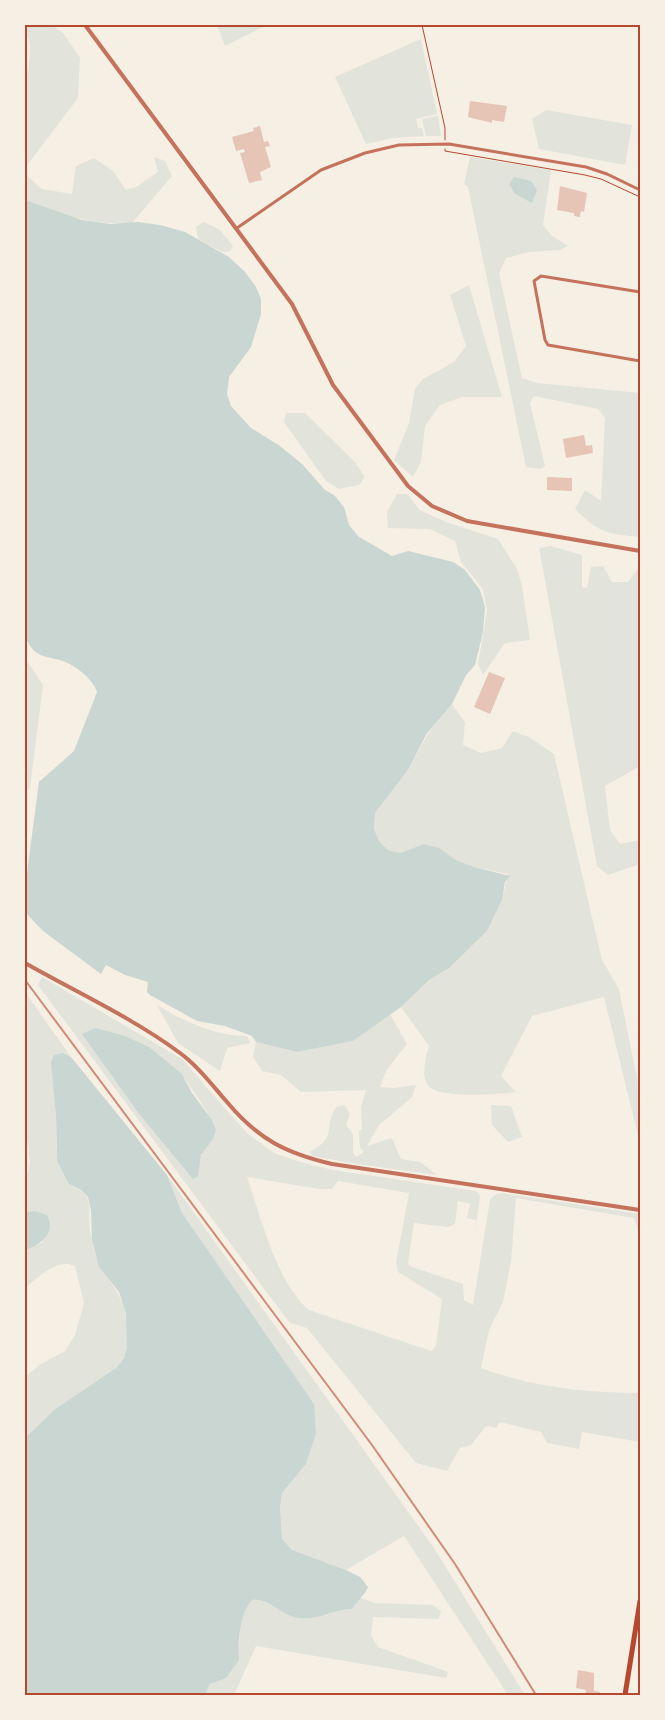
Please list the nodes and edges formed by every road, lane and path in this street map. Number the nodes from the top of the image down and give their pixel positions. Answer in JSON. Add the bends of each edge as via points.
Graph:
{"nodes":[{"id":1,"x":85,"y":25,"type":"edge"},
{"id":2,"x":422,"y":25,"type":"edge"},
{"id":3,"x":445,"y":139,"type":"dead end"},
{"id":4,"x":445,"y":148,"type":"dead end"},
{"id":5,"x":640,"y":190,"type":"edge"},
{"id":6,"x":640,"y":197,"type":"edge"},
{"id":7,"x":237,"y":228,"type":"junction"},
{"id":8,"x":640,"y":292,"type":"edge"},
{"id":9,"x":640,"y":361,"type":"edge"},
{"id":10,"x":640,"y":551,"type":"edge"},
{"id":11,"x":25,"y":963,"type":"edge"},
{"id":12,"x":640,"y":1210,"type":"edge"},
{"id":13,"x":640,"y":1600,"type":"edge"},
{"id":14,"x":626,"y":1695,"type":"edge"}],
"edges":[{"from":1,"to":7,"type":"street"},
{"from":2,"to":3,"type":"path"},
{"from":4,"to":6,"type":"path","via":[[445,151],[601,179]]},
{"from":5,"to":7,"type":"street","via":[[586,167],[450,144],[399,145],[365,152],[321,170]]},
{"from":7,"to":10,"type":"street","via":[[292,304],[342,399],[399,475],[419,495],[446,514],[467,521]]},
{"from":8,"to":9,"type":"street","via":[[541,276],[534,281],[548,344]]},
{"from":11,"to":12,"type":"street","via":[[180,1053],[204,1075],[248,1126],[290,1153],[332,1164]]},
{"from":13,"to":14,"type":"main road"}]}
